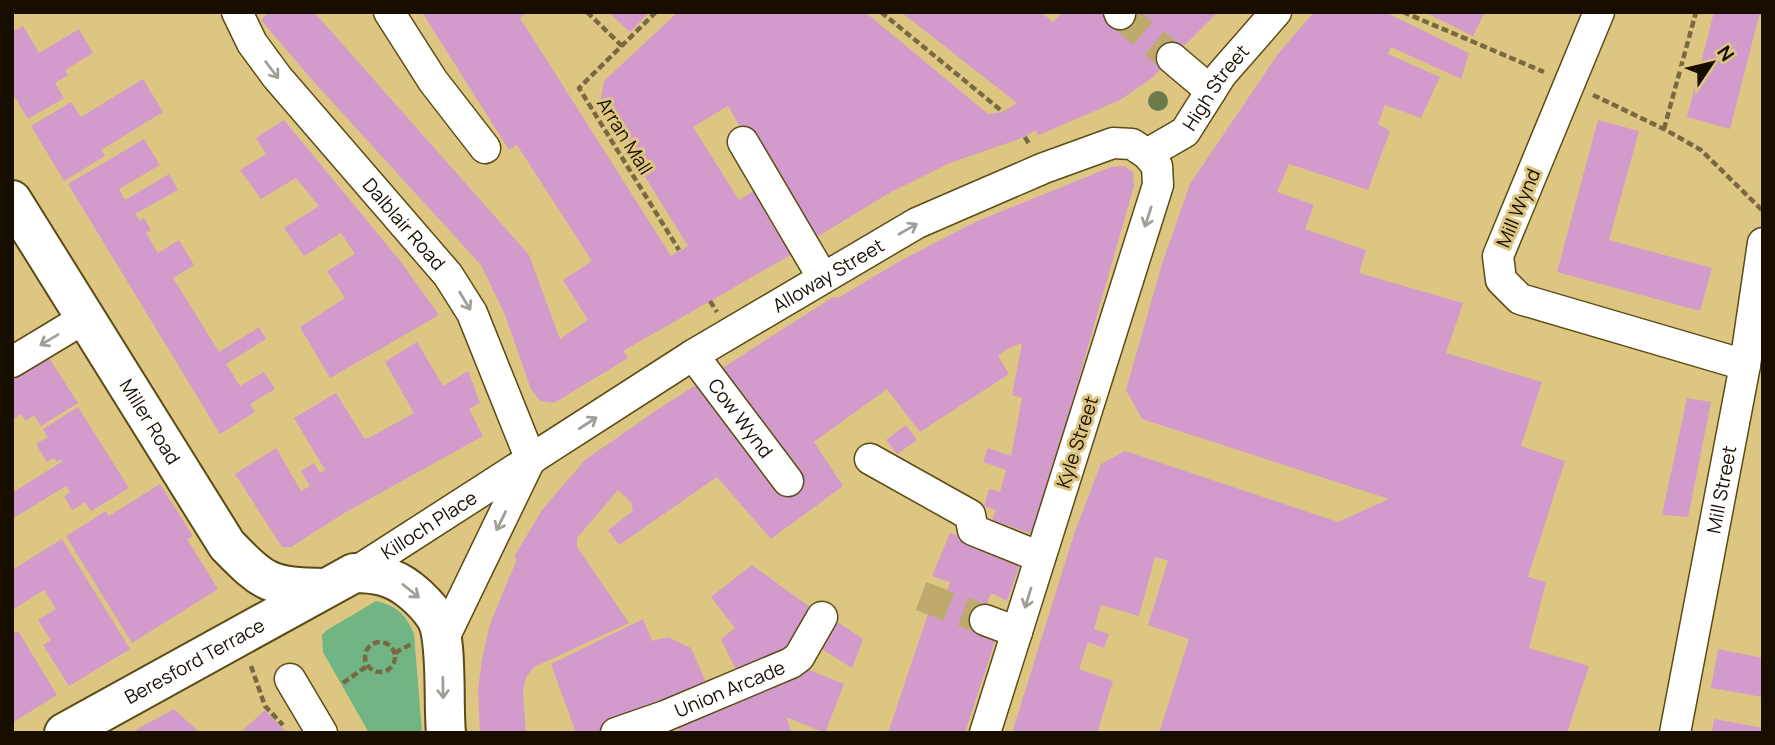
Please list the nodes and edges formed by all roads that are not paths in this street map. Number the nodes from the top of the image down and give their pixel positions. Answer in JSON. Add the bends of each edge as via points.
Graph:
{"nodes":[{"id":1,"x":237,"y":12,"type":"edge"},
{"id":2,"x":389,"y":12,"type":"edge"},
{"id":3,"x":1276,"y":12,"type":"edge"},
{"id":4,"x":1599,"y":12,"type":"edge"},
{"id":5,"x":1172,"y":58,"type":"tunnel mouth"},
{"id":6,"x":1211,"y":91,"type":"junction"},
{"id":7,"x":743,"y":142,"type":"dead end"},
{"id":8,"x":485,"y":148,"type":"dead end"},
{"id":9,"x":1147,"y":154,"type":"junction"},
{"id":10,"x":15,"y":210,"type":"edge"},
{"id":11,"x":1763,"y":243,"type":"edge"},
{"id":12,"x":823,"y":278,"type":"junction"},
{"id":13,"x":85,"y":318,"type":"junction"},
{"id":14,"x":693,"y":355,"type":"junction"},
{"id":15,"x":12,"y":362,"type":"edge"},
{"id":16,"x":1745,"y":365,"type":"junction"},
{"id":17,"x":870,"y":459,"type":"dead end"},
{"id":18,"x":531,"y":460,"type":"junction"},
{"id":19,"x":788,"y":481,"type":"dead end"},
{"id":20,"x":227,"y":545,"type":"junction"},
{"id":21,"x":1040,"y":557,"type":"junction"},
{"id":22,"x":339,"y":581,"type":"junction"},
{"id":23,"x":822,"y":617,"type":"dead end"},
{"id":24,"x":985,"y":620,"type":"tunnel mouth"},
{"id":25,"x":1017,"y":632,"type":"junction"},
{"id":26,"x":442,"y":642,"type":"junction"},
{"id":27,"x":207,"y":653,"type":"junction"},
{"id":28,"x":290,"y":679,"type":"dead end"},
{"id":29,"x":668,"y":724,"type":"edge"},
{"id":30,"x":64,"y":733,"type":"edge"},
{"id":31,"x":322,"y":733,"type":"edge"},
{"id":32,"x":446,"y":733,"type":"edge"},
{"id":33,"x":616,"y":733,"type":"edge"},
{"id":34,"x":985,"y":733,"type":"edge"},
{"id":35,"x":1675,"y":733,"type":"edge"}],
"edges":[{"from":1,"to":18,"type":"street","name":"Dalblair Road","one_way":true,"via":[[277,77],[448,275],[472,313]]},
{"from":2,"to":8,"type":"street","via":[[433,81]]},
{"from":3,"to":6,"type":"street","name":"High Street"},
{"from":4,"to":16,"type":"street","name":"Mill Wynd","via":[[1498,256],[1501,280],[1520,299]]},
{"from":5,"to":6,"type":"street"},
{"from":6,"to":9,"type":"street","name":"High Street","via":[[1185,132]]},
{"from":7,"to":12,"type":"street"},
{"from":12,"to":9,"type":"street","name":"Alloway Street","one_way":true,"via":[[917,223],[1044,168],[1114,142],[1132,144]]},
{"from":9,"to":21,"type":"street","name":"Kyle Street","one_way":true,"via":[[1157,166],[1158,184]]},
{"from":10,"to":13,"type":"main road","name":"Miller Road"},
{"from":11,"to":16,"type":"street","name":"Mill Street"},
{"from":12,"to":14,"type":"street","name":"Alloway Street"},
{"from":13,"to":15,"type":"street","one_way":true},
{"from":13,"to":20,"type":"main road","name":"Miller Road"},
{"from":18,"to":14,"type":"street","name":"Alloway Street","one_way":true},
{"from":14,"to":19,"type":"street","name":"Cow Wynd"},
{"from":16,"to":35,"type":"street","name":"Mill Street"},
{"from":17,"to":21,"type":"street","via":[[970,515],[973,530]]},
{"from":18,"to":22,"type":"street","name":"Killoch Place"},
{"from":18,"to":26,"type":"street","one_way":true},
{"from":20,"to":22,"type":"main road","name":"Miller Road","via":[[268,582],[288,587]]},
{"from":20,"to":27,"type":"main road","via":[[247,587],[248,603]]},
{"from":21,"to":25,"type":"street","name":"Kyle Street","one_way":true},
{"from":22,"to":26,"type":"main road","name":"Miller Road","one_way":true,"via":[[375,573],[396,579],[420,598],[437,620]]},
{"from":22,"to":27,"type":"main road","name":"Beresford Terrace"},
{"from":23,"to":29,"type":"street","name":"Union Arcade","via":[[791,663]]},
{"from":24,"to":25,"type":"street"},
{"from":25,"to":34,"type":"street","name":"Kyle Street"},
{"from":26,"to":32,"type":"main road","name":"Miller Road","one_way":true},
{"from":27,"to":30,"type":"main road","name":"Beresford Terrace"},
{"from":28,"to":31,"type":"street"},
{"from":29,"to":33,"type":"street","name":"Union Arcade"}]}
